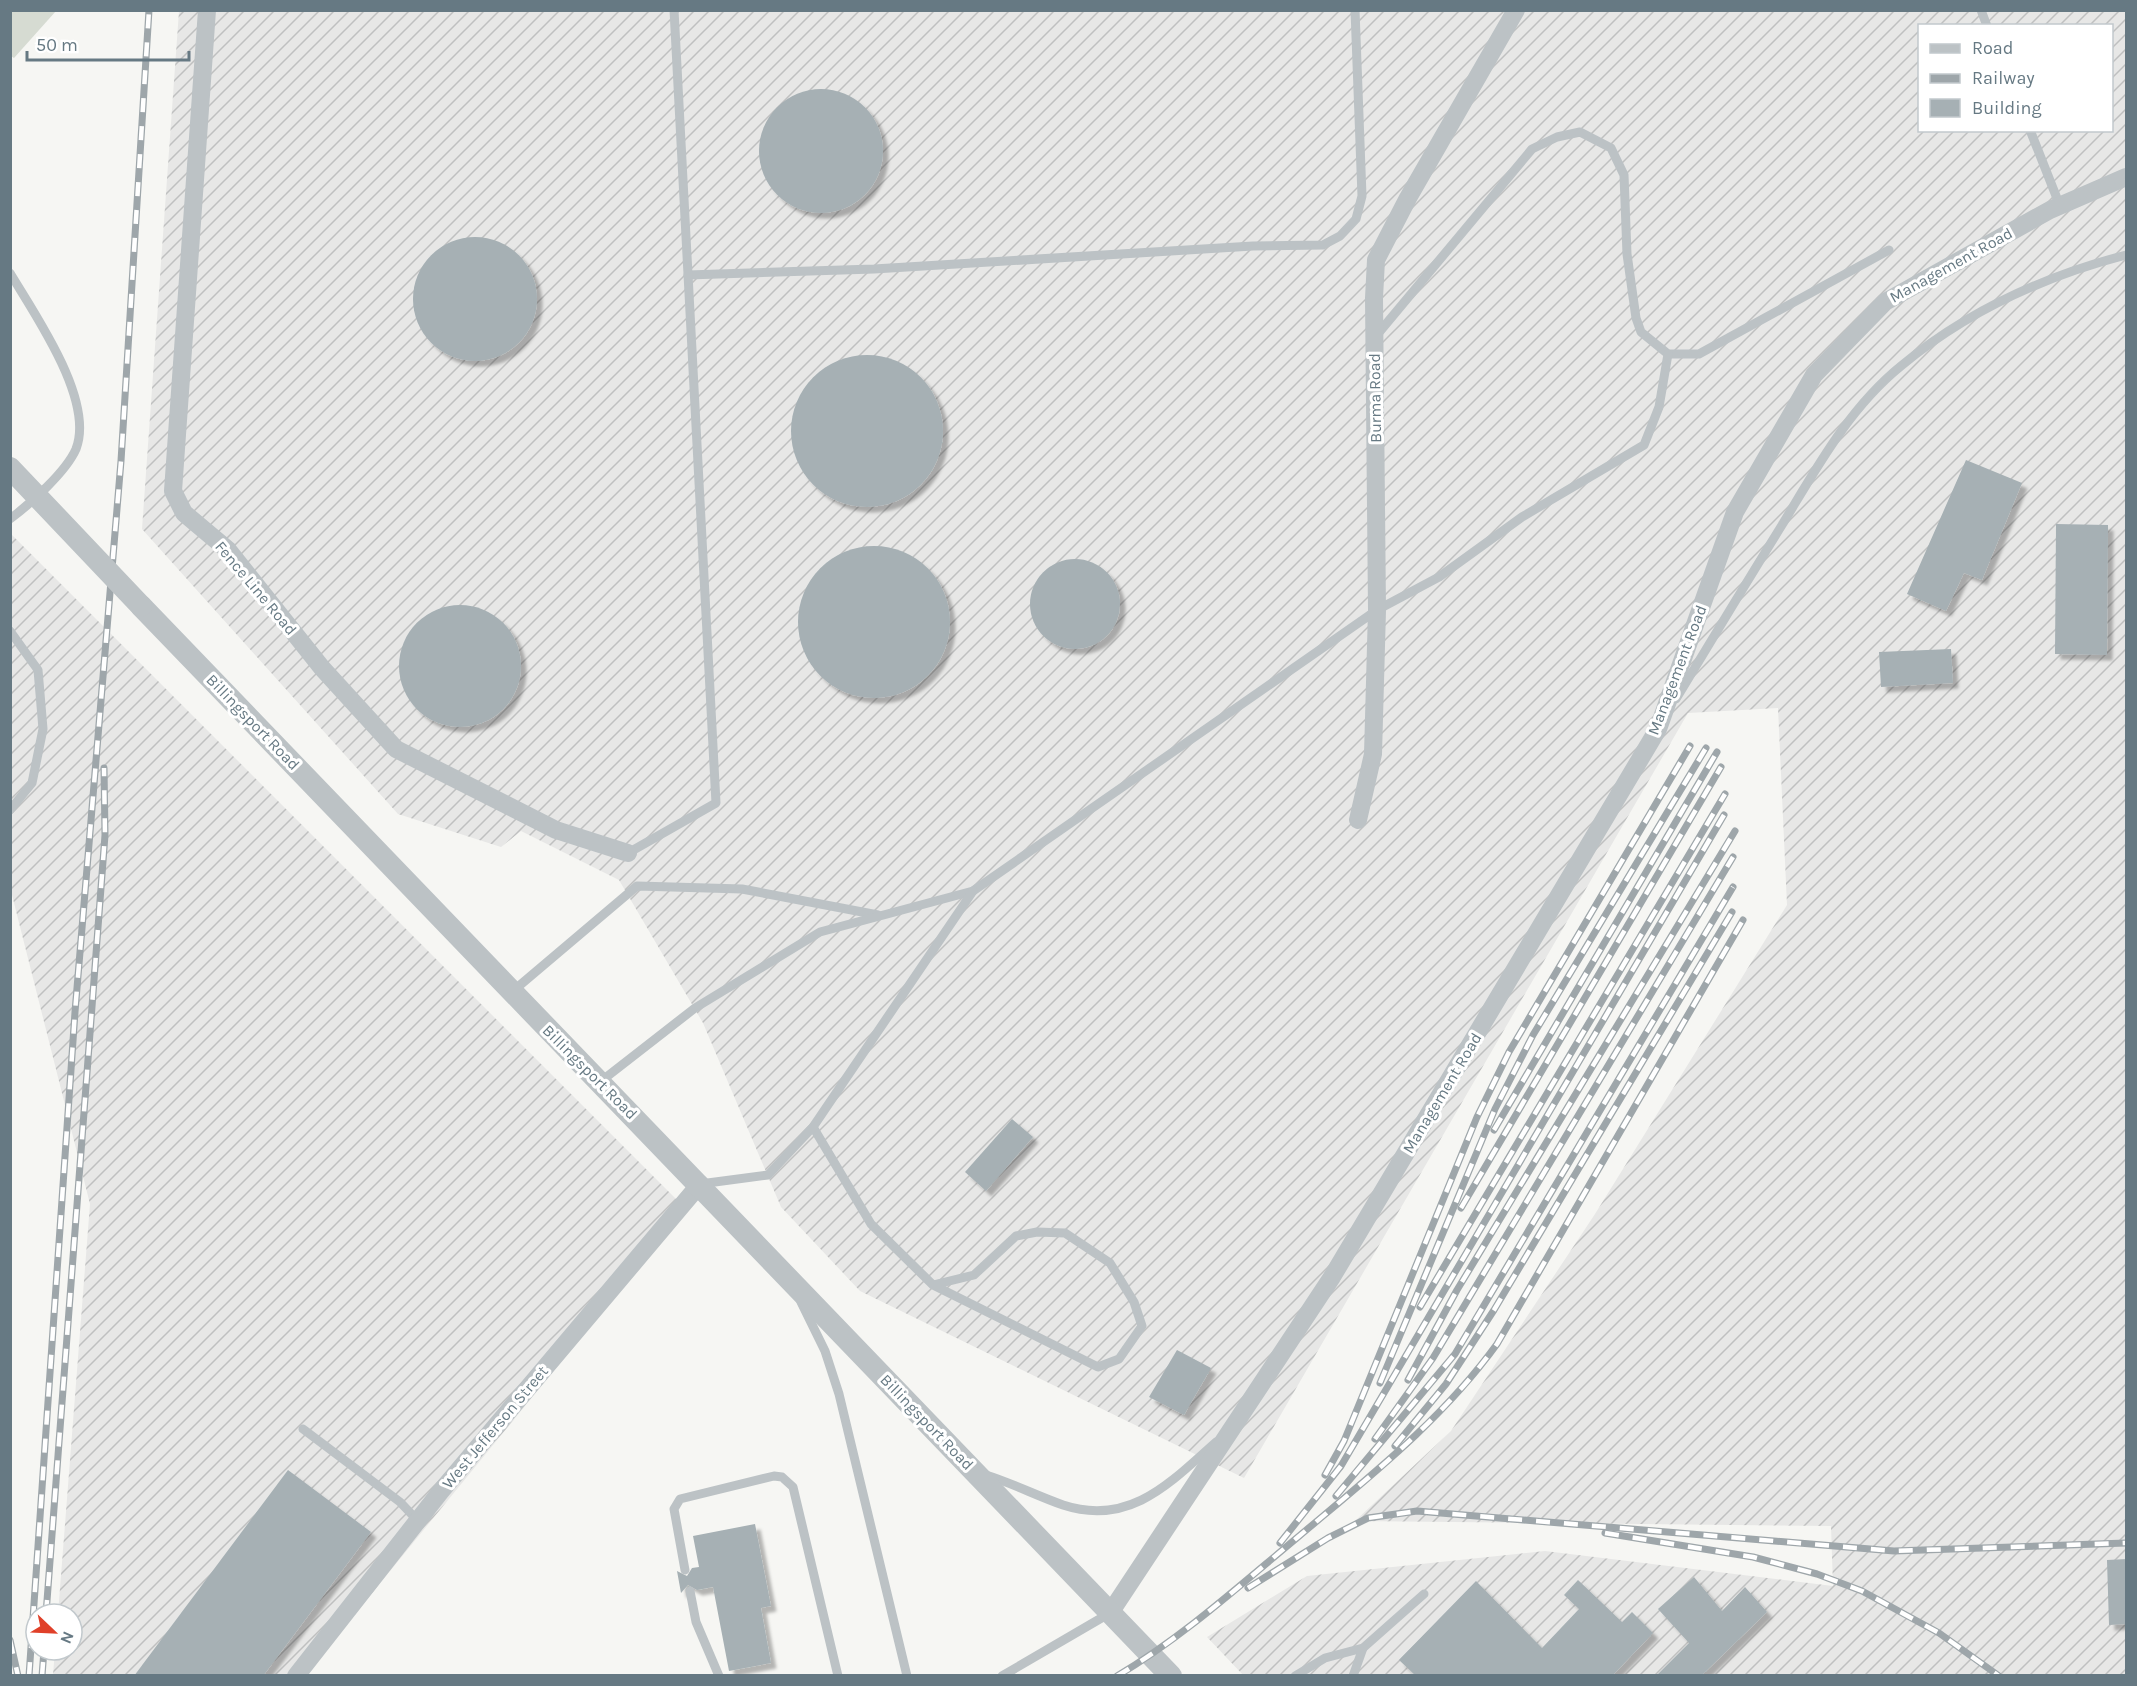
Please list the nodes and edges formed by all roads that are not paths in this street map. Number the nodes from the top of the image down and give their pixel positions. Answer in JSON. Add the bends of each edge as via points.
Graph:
{"nodes":[{"id":1,"x":207,"y":10,"type":"edge"},
{"id":2,"x":674,"y":10,"type":"edge"},
{"id":3,"x":1355,"y":10,"type":"edge"},
{"id":4,"x":1516,"y":10,"type":"edge"},
{"id":5,"x":2031,"y":132,"type":"edge"},
{"id":6,"x":2127,"y":177,"type":"edge"},
{"id":7,"x":2060,"y":206,"type":"junction"},
{"id":8,"x":1889,"y":250,"type":"dead end"},
{"id":9,"x":2127,"y":255,"type":"edge"},
{"id":10,"x":10,"y":273,"type":"edge"},
{"id":11,"x":687,"y":275,"type":"junction"},
{"id":12,"x":1374,"y":338,"type":"junction"},
{"id":13,"x":1668,"y":354,"type":"junction"},
{"id":14,"x":10,"y":468,"type":"edge"},
{"id":15,"x":10,"y":519,"type":"edge"},
{"id":16,"x":1377,"y":610,"type":"junction"},
{"id":17,"x":10,"y":632,"type":"edge"},
{"id":18,"x":1658,"y":729,"type":"junction"},
{"id":19,"x":10,"y":810,"type":"edge"},
{"id":20,"x":1358,"y":820,"type":"dead end"},
{"id":21,"x":628,"y":853,"type":"joint"},
{"id":22,"x":973,"y":891,"type":"junction"},
{"id":23,"x":881,"y":915,"type":"junction"},
{"id":24,"x":511,"y":992,"type":"junction"},
{"id":25,"x":600,"y":1082,"type":"junction"},
{"id":26,"x":813,"y":1127,"type":"junction"},
{"id":27,"x":700,"y":1184,"type":"junction"},
{"id":28,"x":789,"y":1279,"type":"junction"},
{"id":29,"x":933,"y":1285,"type":"junction"},
{"id":30,"x":1235,"y":1424,"type":"junction"},
{"id":31,"x":303,"y":1429,"type":"dead end"},
{"id":32,"x":974,"y":1471,"type":"junction"},
{"id":33,"x":418,"y":1521,"type":"junction"},
{"id":34,"x":686,"y":1569,"type":"dead end"},
{"id":35,"x":690,"y":1591,"type":"dead end"},
{"id":36,"x":1424,"y":1594,"type":"dead end"},
{"id":37,"x":1110,"y":1613,"type":"junction"},
{"id":38,"x":1363,"y":1648,"type":"junction"},
{"id":39,"x":296,"y":1676,"type":"edge"},
{"id":40,"x":719,"y":1676,"type":"edge"},
{"id":41,"x":838,"y":1676,"type":"edge"},
{"id":42,"x":907,"y":1676,"type":"edge"},
{"id":43,"x":1002,"y":1676,"type":"edge"},
{"id":44,"x":1171,"y":1676,"type":"edge"},
{"id":45,"x":1295,"y":1676,"type":"edge"},
{"id":46,"x":1353,"y":1676,"type":"edge"}],
"edges":[{"from":1,"to":21,"type":"street","name":"Fence Line Road","via":[[173,491],[184,513],[228,550],[322,668],[396,749],[556,830]]},
{"from":2,"to":11,"type":"lane"},
{"from":3,"to":11,"type":"lane","via":[[1362,196],[1356,219],[1340,236],[1323,245]]},
{"from":4,"to":12,"type":"street","name":"Burma Road","via":[[1376,260]]},
{"from":5,"to":7,"type":"lane"},
{"from":6,"to":7,"type":"street","name":"Management Road"},
{"from":7,"to":18,"type":"street","name":"Management Road","via":[[1885,302],[1814,375],[1735,512]]},
{"from":8,"to":13,"type":"lane","via":[[1699,354]]},
{"from":9,"to":18,"type":"lane","via":[[2077,268],[1981,311],[1899,367],[1869,397],[1833,441]]},
{"from":10,"to":15,"type":"lane","via":[[68,375],[80,418],[76,449],[59,473]]},
{"from":11,"to":21,"type":"lane","via":[[716,803]]},
{"from":12,"to":13,"type":"lane","via":[[1532,149],[1580,132],[1611,148],[1624,175],[1636,318],[1641,332]]},
{"from":12,"to":16,"type":"street","name":"Burma Road"},
{"from":13,"to":16,"type":"lane","via":[[1659,407],[1644,445],[1522,517],[1439,577]]},
{"from":14,"to":24,"type":"street","name":"Billingsport Road","bridge":true},
{"from":16,"to":20,"type":"street","name":"Burma Road","via":[[1373,754]]},
{"from":16,"to":22,"type":"lane"},
{"from":17,"to":19,"type":"lane","via":[[38,670],[43,729],[32,783]]},
{"from":18,"to":30,"type":"street","name":"Management Road","via":[[1332,1277]]},
{"from":22,"to":23,"type":"lane"},
{"from":22,"to":26,"type":"lane"},
{"from":23,"to":24,"type":"lane","via":[[741,889],[637,886]]},
{"from":23,"to":25,"type":"lane","via":[[820,932],[695,1008]]},
{"from":24,"to":25,"type":"street","name":"Billingsport Road"},
{"from":25,"to":27,"type":"street","name":"Billingsport Road"},
{"from":26,"to":27,"type":"lane","via":[[768,1175]]},
{"from":26,"to":29,"type":"lane","via":[[871,1224]]},
{"from":27,"to":28,"type":"street","name":"Billingsport Road"},
{"from":27,"to":33,"type":"street","name":"West Jefferson Street"},
{"from":28,"to":32,"type":"street","name":"Billingsport Road"},
{"from":28,"to":42,"type":"lane","via":[[825,1350],[839,1394]]},
{"from":29,"to":29,"type":"lane","via":[[1098,1367],[1119,1359],[1142,1326],[1134,1302],[1110,1263],[1065,1233],[1016,1236],[974,1275]]},
{"from":30,"to":32,"type":"lane","via":[[1163,1489],[1117,1510],[1094,1512],[1064,1505]]},
{"from":30,"to":37,"type":"street","name":"Management Road"},
{"from":31,"to":33,"type":"lane"},
{"from":32,"to":37,"type":"street","name":"Billingsport Road"},
{"from":33,"to":39,"type":"street","name":"West Jefferson Street"},
{"from":34,"to":41,"type":"lane","via":[[674,1509],[680,1499],[774,1476],[788,1481],[793,1487]]},
{"from":35,"to":40,"type":"lane","via":[[696,1622]]},
{"from":36,"to":38,"type":"lane"},
{"from":37,"to":43,"type":"lane"},
{"from":37,"to":44,"type":"street","name":"Billingsport Road"},
{"from":38,"to":45,"type":"lane","via":[[1325,1658]]},
{"from":38,"to":46,"type":"lane"}]}
